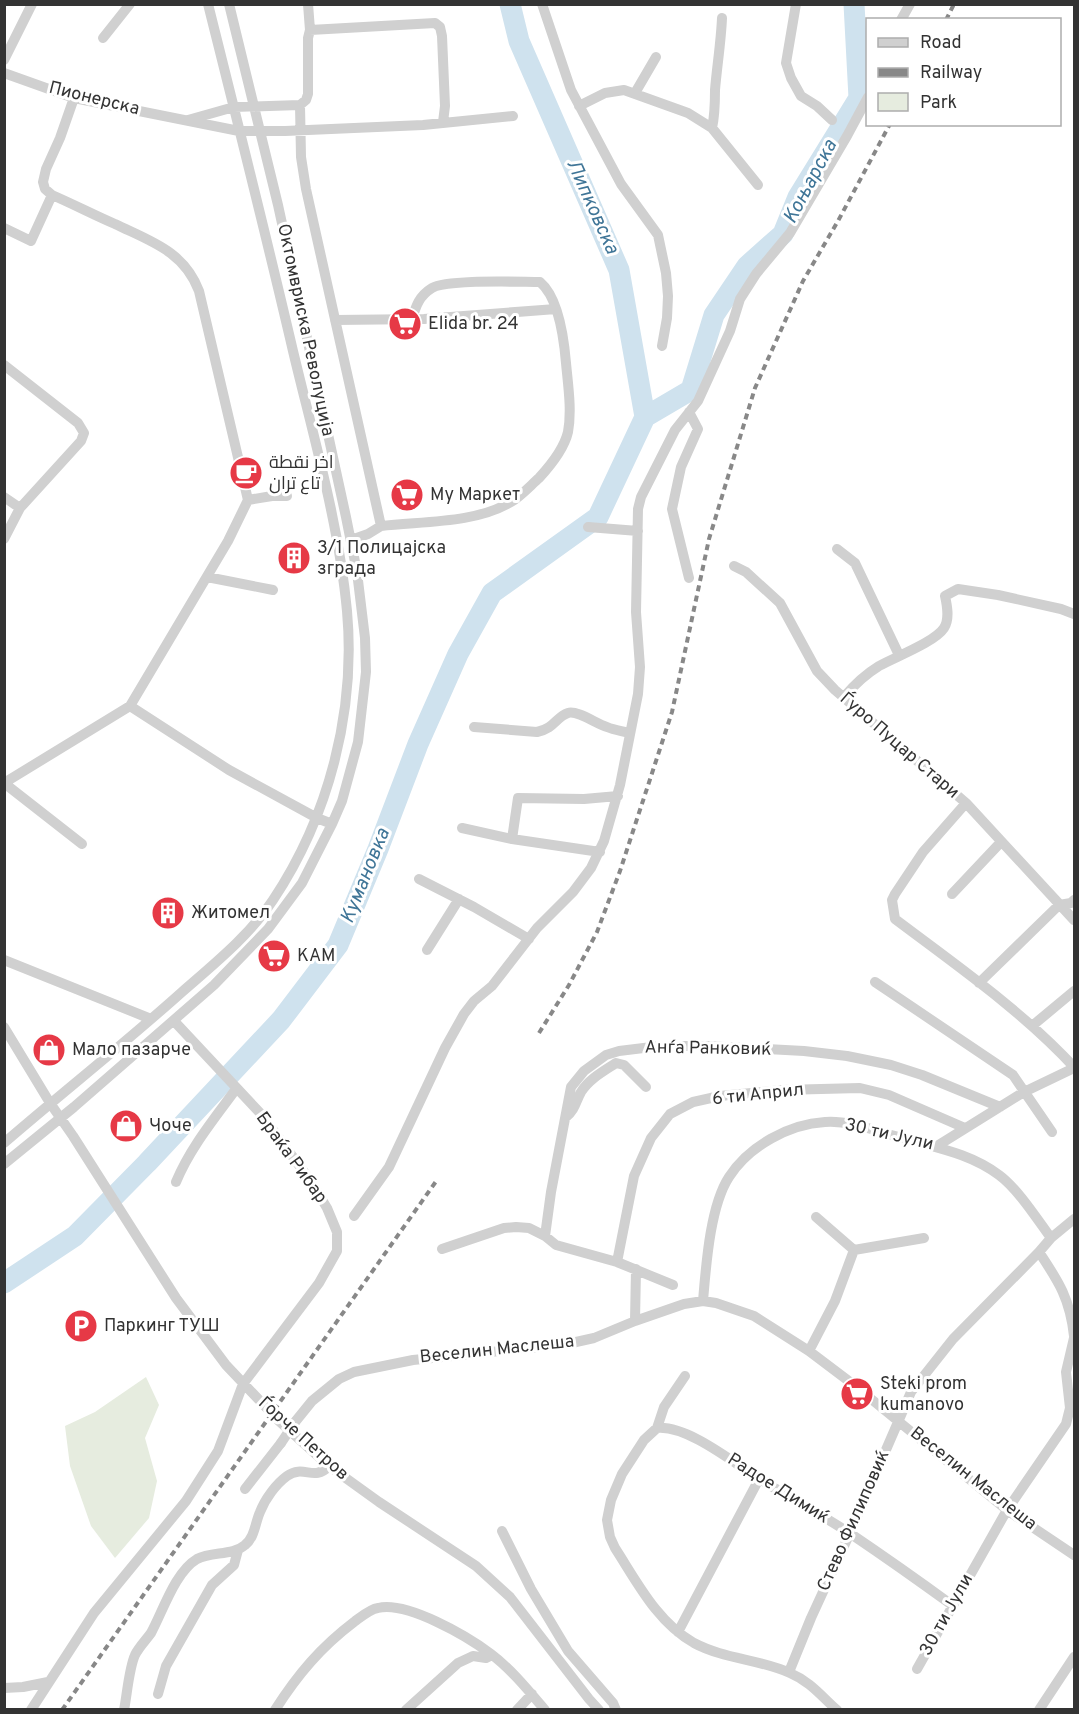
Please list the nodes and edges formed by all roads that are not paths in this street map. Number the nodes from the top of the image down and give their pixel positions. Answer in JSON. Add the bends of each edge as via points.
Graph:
{"nodes":[{"id":1,"x":32,"y":4,"type":"edge"},
{"id":2,"x":130,"y":4,"type":"edge"},
{"id":3,"x":208,"y":4,"type":"edge"},
{"id":4,"x":229,"y":4,"type":"edge"},
{"id":5,"x":308,"y":4,"type":"edge"},
{"id":6,"x":542,"y":4,"type":"edge"},
{"id":7,"x":796,"y":4,"type":"edge"},
{"id":8,"x":910,"y":4,"type":"edge"},
{"id":9,"x":722,"y":18,"type":"dead end"},
{"id":10,"x":902,"y":18,"type":"edge"},
{"id":11,"x":310,"y":30,"type":"junction"},
{"id":12,"x":104,"y":38,"type":"dead end"},
{"id":13,"x":656,"y":57,"type":"dead end"},
{"id":14,"x":4,"y":60,"type":"edge"},
{"id":15,"x":4,"y":73,"type":"edge"},
{"id":16,"x":635,"y":93,"type":"junction"},
{"id":17,"x":74,"y":98,"type":"junction"},
{"id":18,"x":866,"y":99,"type":"edge"},
{"id":19,"x":253,"y":105,"type":"junction"},
{"id":20,"x":300,"y":105,"type":"junction"},
{"id":21,"x":579,"y":106,"type":"junction"},
{"id":22,"x":234,"y":107,"type":"junction"},
{"id":23,"x":513,"y":116,"type":"dead end"},
{"id":24,"x":185,"y":120,"type":"junction"},
{"id":25,"x":832,"y":120,"type":"dead end"},
{"id":26,"x":443,"y":122,"type":"junction"},
{"id":27,"x":712,"y":128,"type":"junction"},
{"id":28,"x":259,"y":130,"type":"junction"},
{"id":29,"x":300,"y":130,"type":"junction"},
{"id":30,"x":239,"y":131,"type":"junction"},
{"id":31,"x":758,"y":185,"type":"dead end"},
{"id":32,"x":52,"y":195,"type":"junction"},
{"id":33,"x":4,"y":228,"type":"edge"},
{"id":34,"x":556,"y":309,"type":"junction"},
{"id":35,"x":412,"y":319,"type":"junction"},
{"id":36,"x":335,"y":320,"type":"junction"},
{"id":37,"x":662,"y":346,"type":"dead end"},
{"id":38,"x":4,"y":365,"type":"edge"},
{"id":39,"x":689,"y":412,"type":"junction"},
{"id":40,"x":287,"y":496,"type":"dead end"},
{"id":41,"x":4,"y":497,"type":"edge"},
{"id":42,"x":248,"y":500,"type":"junction"},
{"id":43,"x":20,"y":508,"type":"junction"},
{"id":44,"x":381,"y":526,"type":"junction"},
{"id":45,"x":588,"y":527,"type":"dead end"},
{"id":46,"x":638,"y":531,"type":"junction"},
{"id":47,"x":4,"y":539,"type":"edge"},
{"id":48,"x":351,"y":540,"type":"junction"},
{"id":49,"x":837,"y":549,"type":"dead end"},
{"id":50,"x":734,"y":566,"type":"dead end"},
{"id":51,"x":207,"y":577,"type":"junction"},
{"id":52,"x":689,"y":578,"type":"dead end"},
{"id":53,"x":273,"y":590,"type":"dead end"},
{"id":54,"x":1074,"y":614,"type":"edge"},
{"id":55,"x":899,"y":655,"type":"junction"},
{"id":56,"x":844,"y":697,"type":"junction"},
{"id":57,"x":130,"y":706,"type":"junction"},
{"id":58,"x":474,"y":727,"type":"dead end"},
{"id":59,"x":629,"y":733,"type":"junction"},
{"id":60,"x":4,"y":783,"type":"edge"},
{"id":61,"x":618,"y":796,"type":"junction"},
{"id":62,"x":966,"y":803,"type":"junction"},
{"id":63,"x":317,"y":818,"type":"junction"},
{"id":64,"x":332,"y":824,"type":"junction"},
{"id":65,"x":462,"y":828,"type":"dead end"},
{"id":66,"x":512,"y":838,"type":"junction"},
{"id":67,"x":1001,"y":842,"type":"junction"},
{"id":68,"x":82,"y":844,"type":"dead end"},
{"id":69,"x":600,"y":852,"type":"junction"},
{"id":70,"x":419,"y":879,"type":"dead end"},
{"id":71,"x":951,"y":894,"type":"dead end"},
{"id":72,"x":459,"y":899,"type":"junction"},
{"id":73,"x":1074,"y":900,"type":"edge"},
{"id":74,"x":1059,"y":905,"type":"junction"},
{"id":75,"x":1074,"y":920,"type":"edge"},
{"id":76,"x":529,"y":939,"type":"junction"},
{"id":77,"x":427,"y":950,"type":"dead end"},
{"id":78,"x":4,"y":960,"type":"edge"},
{"id":79,"x":875,"y":982,"type":"dead end"},
{"id":80,"x":979,"y":983,"type":"junction"},
{"id":81,"x":1074,"y":991,"type":"edge"},
{"id":82,"x":151,"y":1019,"type":"junction"},
{"id":83,"x":174,"y":1020,"type":"junction"},
{"id":84,"x":1032,"y":1026,"type":"junction"},
{"id":85,"x":4,"y":1027,"type":"edge"},
{"id":86,"x":1074,"y":1067,"type":"edge"},
{"id":87,"x":646,"y":1087,"type":"dead end"},
{"id":88,"x":236,"y":1089,"type":"junction"},
{"id":89,"x":1024,"y":1092,"type":"junction"},
{"id":90,"x":50,"y":1103,"type":"junction"},
{"id":91,"x":1000,"y":1107,"type":"junction"},
{"id":92,"x":60,"y":1118,"type":"junction"},
{"id":93,"x":566,"y":1118,"type":"junction"},
{"id":94,"x":965,"y":1128,"type":"junction"},
{"id":95,"x":1052,"y":1132,"type":"dead end"},
{"id":96,"x":4,"y":1143,"type":"edge"},
{"id":97,"x":937,"y":1146,"type":"junction"},
{"id":98,"x":4,"y":1164,"type":"edge"},
{"id":99,"x":176,"y":1182,"type":"dead end"},
{"id":100,"x":354,"y":1216,"type":"dead end"},
{"id":101,"x":816,"y":1217,"type":"dead end"},
{"id":102,"x":1074,"y":1219,"type":"edge"},
{"id":103,"x":545,"y":1236,"type":"junction"},
{"id":104,"x":924,"y":1238,"type":"dead end"},
{"id":105,"x":1051,"y":1238,"type":"junction"},
{"id":106,"x":442,"y":1249,"type":"dead end"},
{"id":107,"x":854,"y":1250,"type":"junction"},
{"id":108,"x":1039,"y":1252,"type":"junction"},
{"id":109,"x":617,"y":1262,"type":"junction"},
{"id":110,"x":636,"y":1269,"type":"junction"},
{"id":111,"x":673,"y":1285,"type":"dead end"},
{"id":112,"x":703,"y":1301,"type":"junction"},
{"id":113,"x":635,"y":1321,"type":"junction"},
{"id":114,"x":1074,"y":1339,"type":"edge"},
{"id":115,"x":808,"y":1351,"type":"junction"},
{"id":116,"x":685,"y":1376,"type":"dead end"},
{"id":117,"x":243,"y":1384,"type":"junction"},
{"id":118,"x":1072,"y":1390,"type":"edge"},
{"id":119,"x":897,"y":1421,"type":"junction"},
{"id":120,"x":657,"y":1428,"type":"junction"},
{"id":121,"x":329,"y":1467,"type":"junction"},
{"id":122,"x":759,"y":1479,"type":"junction"},
{"id":123,"x":245,"y":1489,"type":"dead end"},
{"id":124,"x":1007,"y":1510,"type":"junction"},
{"id":125,"x":502,"y":1531,"type":"dead end"},
{"id":126,"x":850,"y":1533,"type":"junction"},
{"id":127,"x":238,"y":1550,"type":"junction"},
{"id":128,"x":1074,"y":1555,"type":"edge"},
{"id":129,"x":952,"y":1605,"type":"junction"},
{"id":130,"x":678,"y":1632,"type":"junction"},
{"id":131,"x":492,"y":1654,"type":"junction"},
{"id":132,"x":1074,"y":1657,"type":"edge"},
{"id":133,"x":917,"y":1669,"type":"dead end"},
{"id":134,"x":789,"y":1672,"type":"junction"},
{"id":135,"x":48,"y":1682,"type":"junction"},
{"id":136,"x":4,"y":1688,"type":"edge"},
{"id":137,"x":158,"y":1694,"type":"dead end"},
{"id":138,"x":531,"y":1694,"type":"junction"},
{"id":139,"x":836,"y":1709,"type":"edge"},
{"id":140,"x":31,"y":1710,"type":"edge"},
{"id":141,"x":124,"y":1710,"type":"edge"},
{"id":142,"x":275,"y":1710,"type":"edge"},
{"id":143,"x":406,"y":1710,"type":"edge"},
{"id":144,"x":518,"y":1710,"type":"edge"},
{"id":145,"x":545,"y":1710,"type":"edge"},
{"id":146,"x":599,"y":1710,"type":"edge"},
{"id":147,"x":616,"y":1710,"type":"edge"},
{"id":148,"x":1039,"y":1710,"type":"edge"}],
"edges":[{"from":1,"to":14,"type":"street"},
{"from":2,"to":12,"type":"street"},
{"from":3,"to":22,"type":"street","name":"Октомвриска Револуција"},
{"from":4,"to":19,"type":"street","name":"Октомвриска Револуција"},
{"from":5,"to":11,"type":"street"},
{"from":6,"to":21,"type":"street"},
{"from":7,"to":25,"type":"street","via":[[786,63],[801,96]]},
{"from":8,"to":10,"type":"street"},
{"from":9,"to":27,"type":"street"},
{"from":11,"to":20,"type":"street","via":[[308,94]]},
{"from":11,"to":26,"type":"street","via":[[435,23],[442,36]]},
{"from":13,"to":16,"type":"street"},
{"from":15,"to":17,"type":"street","name":"Пионерска"},
{"from":16,"to":21,"type":"street","via":[[605,93]]},
{"from":16,"to":27,"type":"street","via":[[688,113]]},
{"from":17,"to":24,"type":"street","name":"Пионерска"},
{"from":17,"to":32,"type":"street","via":[[43,182]]},
{"from":18,"to":39,"type":"street","via":[[790,233],[740,299],[730,331],[698,401]]},
{"from":19,"to":20,"type":"street","name":"Пионерска"},
{"from":19,"to":22,"type":"street","name":"Пионерска"},
{"from":19,"to":28,"type":"street","name":"Октомвриска Револуција"},
{"from":20,"to":29,"type":"street"},
{"from":21,"to":37,"type":"street","via":[[621,184],[658,236],[668,296]]},
{"from":22,"to":24,"type":"street","name":"Пионерска"},
{"from":22,"to":30,"type":"street","name":"Октомвриска Револуција"},
{"from":23,"to":26,"type":"street","name":"Пионерска"},
{"from":24,"to":30,"type":"street","name":"Пионерска"},
{"from":26,"to":29,"type":"street","name":"Пионерска"},
{"from":27,"to":31,"type":"street"},
{"from":28,"to":29,"type":"street","name":"Пионерска"},
{"from":28,"to":30,"type":"street","name":"Пионерска"},
{"from":28,"to":48,"type":"street","name":"Октомвриска Револуција"},
{"from":29,"to":36,"type":"street","via":[[306,189]]},
{"from":30,"to":63,"type":"street","name":"Октомвриска Револуција","via":[[327,496],[347,609],[349,642],[343,717]]},
{"from":32,"to":33,"type":"street","via":[[31,241]]},
{"from":32,"to":42,"type":"street","via":[[137,233],[181,261],[194,278]]},
{"from":34,"to":35,"type":"street"},
{"from":34,"to":35,"type":"street","via":[[540,282],[454,283],[433,287],[418,301]]},
{"from":34,"to":44,"type":"street","via":[[565,346],[569,428],[548,469],[512,501],[490,512]]},
{"from":35,"to":36,"type":"street"},
{"from":36,"to":44,"type":"street"},
{"from":38,"to":43,"type":"street","via":[[78,423],[84,433]]},
{"from":39,"to":46,"type":"street","via":[[675,430],[641,497]]},
{"from":39,"to":52,"type":"street","via":[[698,429],[681,467],[672,508]]},
{"from":40,"to":42,"type":"street"},
{"from":41,"to":43,"type":"street"},
{"from":42,"to":51,"type":"street"},
{"from":43,"to":47,"type":"street"},
{"from":44,"to":48,"type":"street"},
{"from":45,"to":46,"type":"street"},
{"from":46,"to":59,"type":"street","via":[[636,612],[640,668]]},
{"from":48,"to":64,"type":"street","name":"Октомвриска Револуција","via":[[366,672],[358,742]]},
{"from":49,"to":55,"type":"street","via":[[855,563]]},
{"from":50,"to":56,"type":"street","name":"Ѓуро Пуцар Стари","via":[[780,603],[817,671]]},
{"from":51,"to":53,"type":"street"},
{"from":51,"to":57,"type":"street"},
{"from":54,"to":55,"type":"street","via":[[958,589],[945,596],[948,611],[943,630]]},
{"from":55,"to":56,"type":"street","via":[[863,678]]},
{"from":56,"to":62,"type":"street","name":"Ѓуро Пуцар Стари"},
{"from":57,"to":60,"type":"street"},
{"from":57,"to":63,"type":"street","via":[[230,770]]},
{"from":58,"to":59,"type":"street","via":[[537,732],[573,712]]},
{"from":59,"to":61,"type":"street"},
{"from":60,"to":68,"type":"street"},
{"from":61,"to":66,"type":"street","via":[[518,798]]},
{"from":61,"to":69,"type":"street"},
{"from":62,"to":67,"type":"street","name":"Ѓуро Пуцар Стари"},
{"from":62,"to":80,"type":"street","via":[[923,852],[892,900],[895,919]]},
{"from":63,"to":64,"type":"street"},
{"from":63,"to":82,"type":"street","name":"Октомвриска Револуција","via":[[272,902],[229,951]]},
{"from":64,"to":83,"type":"street","name":"Октомвриска Револуција","via":[[302,883],[268,929],[214,986]]},
{"from":65,"to":66,"type":"street"},
{"from":66,"to":69,"type":"street"},
{"from":67,"to":71,"type":"street"},
{"from":67,"to":74,"type":"street","name":"Ѓуро Пуцар Стари"},
{"from":69,"to":76,"type":"street","via":[[573,892]]},
{"from":70,"to":72,"type":"street"},
{"from":72,"to":76,"type":"street"},
{"from":72,"to":77,"type":"street"},
{"from":73,"to":74,"type":"street"},
{"from":74,"to":75,"type":"street","name":"Ѓуро Пуцар Стари"},
{"from":74,"to":80,"type":"street"},
{"from":76,"to":100,"type":"street","via":[[464,1014],[389,1167]]},
{"from":78,"to":82,"type":"street"},
{"from":79,"to":89,"type":"street","via":[[1013,1075]]},
{"from":80,"to":84,"type":"street"},
{"from":81,"to":84,"type":"street"},
{"from":82,"to":90,"type":"street","name":"Октомвриска Револуција"},
{"from":83,"to":88,"type":"street","name":"Браќа Рибар"},
{"from":83,"to":92,"type":"street","name":"Октомвриска Револуција"},
{"from":84,"to":86,"type":"street"},
{"from":85,"to":90,"type":"street","name":"Ѓорче Петров"},
{"from":86,"to":89,"type":"street"},
{"from":87,"to":93,"type":"street","via":[[624,1065],[616,1064],[599,1073],[582,1090]]},
{"from":88,"to":99,"type":"street","via":[[185,1161]]},
{"from":88,"to":117,"type":"street","name":"Браќа Рибар","via":[[261,1114],[310,1180],[327,1208],[336,1232],[337,1251],[319,1283]]},
{"from":89,"to":91,"type":"street"},
{"from":89,"to":95,"type":"street"},
{"from":90,"to":92,"type":"street","name":"Ѓорче Петров"},
{"from":90,"to":96,"type":"street","name":"Октомвриска Револуција"},
{"from":91,"to":93,"type":"street","name":"Анѓа Ранковиќ","via":[[922,1075],[847,1056],[660,1046],[606,1055],[584,1071],[571,1087]]},
{"from":91,"to":94,"type":"street"},
{"from":92,"to":98,"type":"street","name":"Октомвриска Револуција"},
{"from":92,"to":117,"type":"street","name":"Ѓорче Петров","via":[[176,1298]]},
{"from":93,"to":103,"type":"street","name":"Анѓа Ранковиќ"},
{"from":94,"to":97,"type":"street"},
{"from":94,"to":109,"type":"street","name":"6 ти Април","via":[[889,1095],[860,1088],[782,1090],[693,1102],[670,1114],[651,1138],[634,1176]]},
{"from":97,"to":105,"type":"street","name":"30 ти Јули","via":[[966,1156],[1000,1176]]},
{"from":97,"to":112,"type":"street","name":"30 ти Јули","via":[[826,1122],[800,1127],[748,1154],[729,1177],[718,1204],[707,1252]]},
{"from":101,"to":107,"type":"street"},
{"from":102,"to":105,"type":"street","name":"Стево Филиповиќ"},
{"from":103,"to":106,"type":"street","via":[[529,1228],[504,1228]]},
{"from":103,"to":109,"type":"street","via":[[556,1245]]},
{"from":104,"to":107,"type":"street"},
{"from":105,"to":108,"type":"street","name":"Стево Филиповиќ"},
{"from":107,"to":115,"type":"street","via":[[836,1301]]},
{"from":108,"to":114,"type":"street","name":"30 ти Јули","via":[[1066,1297]]},
{"from":108,"to":119,"type":"street","name":"Стево Филиповиќ","via":[[953,1339],[911,1392]]},
{"from":109,"to":110,"type":"street"},
{"from":110,"to":111,"type":"street"},
{"from":110,"to":113,"type":"street"},
{"from":112,"to":113,"type":"street","name":"Веселин Маслеша"},
{"from":112,"to":115,"type":"street","name":"Веселин Маслеша","via":[[727,1305],[753,1316]]},
{"from":113,"to":123,"type":"street","name":"Веселин Маслеша","bridge":true,"via":[[567,1344],[413,1360],[354,1372],[312,1401]]},
{"from":114,"to":118,"type":"street","name":"30 ти Јули","via":[[1066,1372]]},
{"from":115,"to":119,"type":"street","name":"Веселин Маслеша"},
{"from":116,"to":120,"type":"street","via":[[664,1407]]},
{"from":117,"to":121,"type":"street","name":"Ѓорче Петров"},
{"from":117,"to":135,"type":"street","via":[[218,1450],[186,1501],[94,1613]]},
{"from":118,"to":124,"type":"street","name":"30 ти Јули","via":[[1066,1424]]},
{"from":119,"to":124,"type":"street","name":"Веселин Маслеша"},
{"from":119,"to":126,"type":"street","name":"Стево Филиповиќ"},
{"from":120,"to":122,"type":"street","name":"Радое Димиќ","via":[[674,1429],[703,1443]]},
{"from":120,"to":130,"type":"street","via":[[644,1440],[622,1474],[607,1520],[610,1537],[638,1583],[658,1613]]},
{"from":121,"to":127,"type":"street","via":[[323,1473],[289,1474],[277,1484],[260,1510],[253,1535]]},
{"from":121,"to":146,"type":"street","name":"Ѓорче Петров","via":[[476,1566],[510,1597]]},
{"from":122,"to":126,"type":"street","name":"Радое Димиќ"},
{"from":122,"to":130,"type":"street"},
{"from":124,"to":128,"type":"street","name":"Веселин Маслеша"},
{"from":124,"to":129,"type":"street","name":"30 ти Јули"},
{"from":125,"to":147,"type":"street","via":[[568,1651]]},
{"from":126,"to":129,"type":"street","name":"Радое Димиќ"},
{"from":126,"to":134,"type":"street","name":"Стево Филиповиќ"},
{"from":127,"to":137,"type":"street","via":[[234,1565],[212,1585],[166,1666]]},
{"from":127,"to":141,"type":"street","via":[[209,1554],[184,1571],[134,1656]]},
{"from":129,"to":133,"type":"street","name":"30 ти Јули"},
{"from":130,"to":134,"type":"street","via":[[712,1652]]},
{"from":131,"to":138,"type":"street"},
{"from":131,"to":142,"type":"street","via":[[423,1616],[402,1608],[378,1608],[321,1649]]},
{"from":131,"to":143,"type":"street","via":[[486,1658],[472,1656],[458,1663]]},
{"from":132,"to":148,"type":"street"},
{"from":134,"to":139,"type":"street","via":[[819,1691]]},
{"from":135,"to":136,"type":"street"},
{"from":135,"to":140,"type":"street"},
{"from":138,"to":144,"type":"street"},
{"from":138,"to":145,"type":"street"}]}
